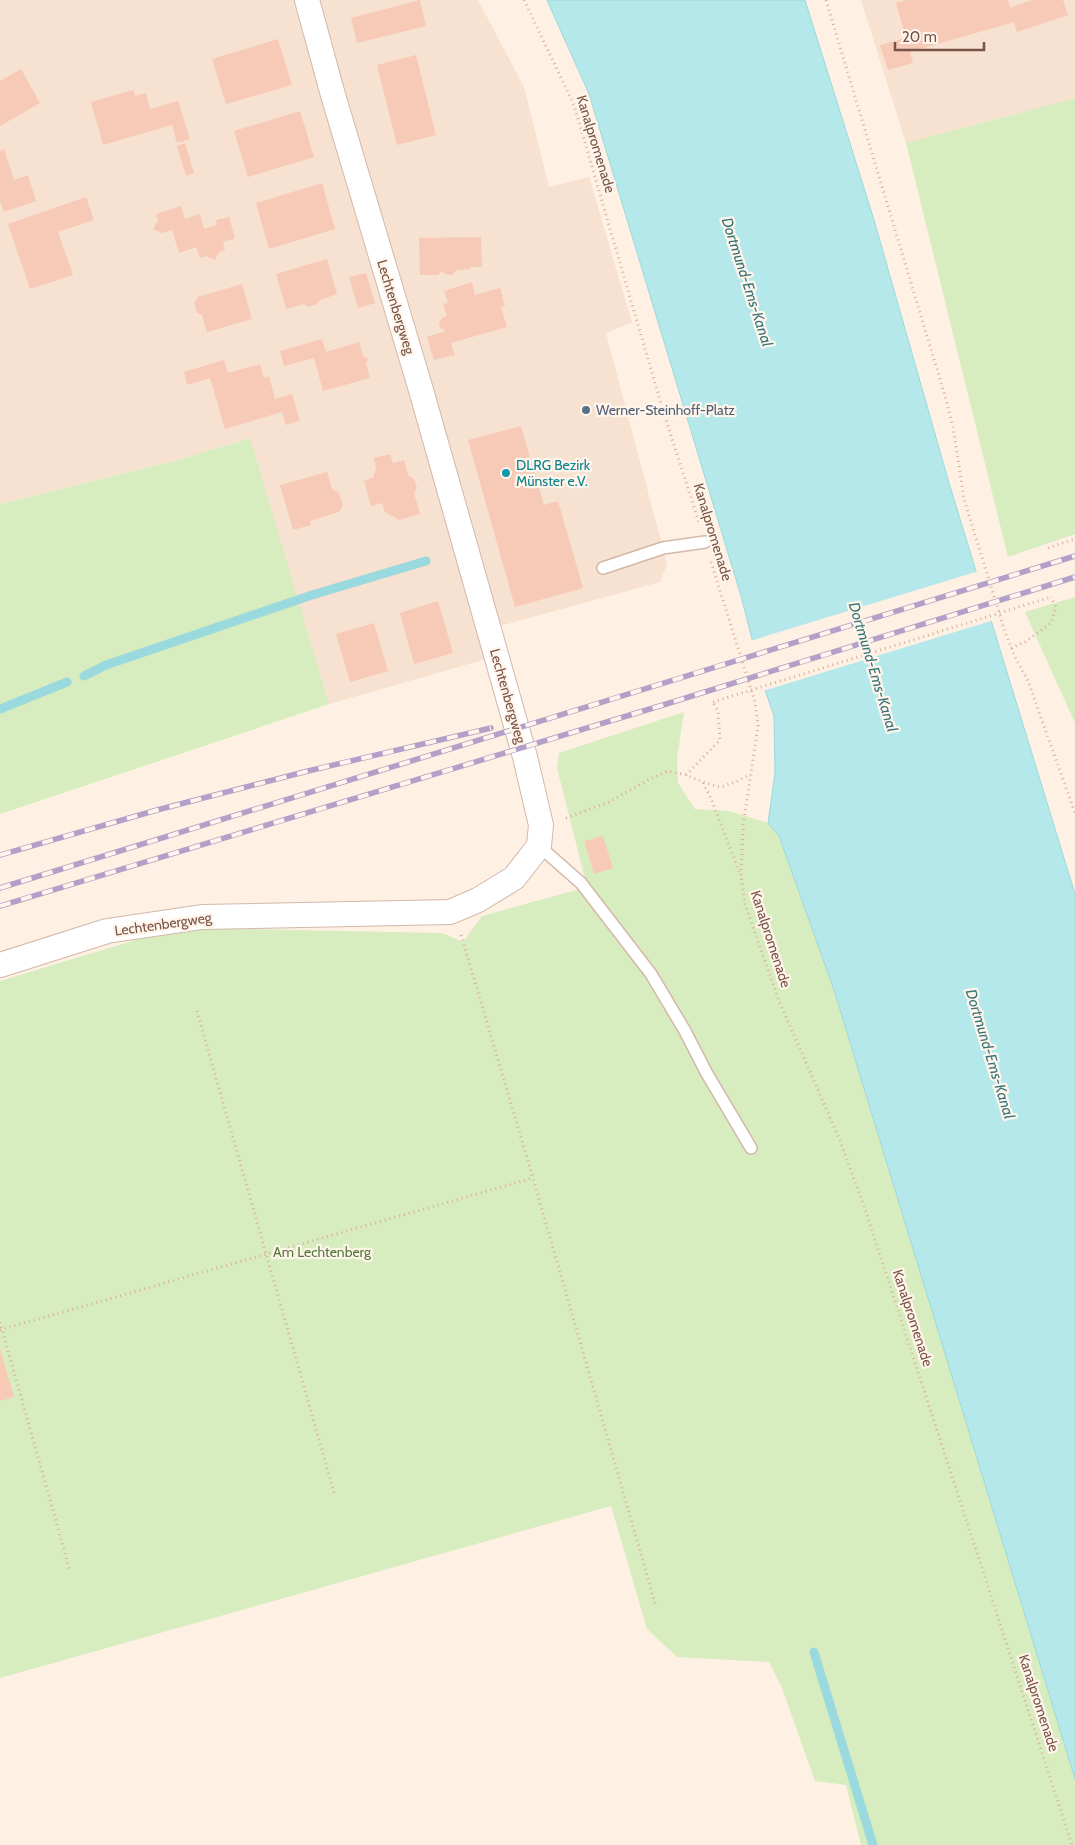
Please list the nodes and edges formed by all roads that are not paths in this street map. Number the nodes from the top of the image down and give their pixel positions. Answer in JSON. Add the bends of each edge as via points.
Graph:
{"nodes":[{"id":1,"x":308,"y":0,"type":"edge"},
{"id":2,"x":705,"y":542,"type":"road end"},
{"id":3,"x":603,"y":568,"type":"dead end"},
{"id":4,"x":540,"y":836,"type":"junction"},
{"id":5,"x":0,"y":966,"type":"edge"},
{"id":6,"x":751,"y":1148,"type":"dead end"}],
"edges":[{"from":1,"to":4,"type":"street","name":"Lechtenbergweg","via":[[330,87],[522,747]]},
{"from":2,"to":3,"type":"lane","via":[[663,548]]},
{"from":4,"to":5,"type":"street","name":"Lechtenbergweg","via":[[514,878],[478,900],[450,912],[202,917],[107,931]]},
{"from":4,"to":6,"type":"lane","via":[[651,974]]}]}
